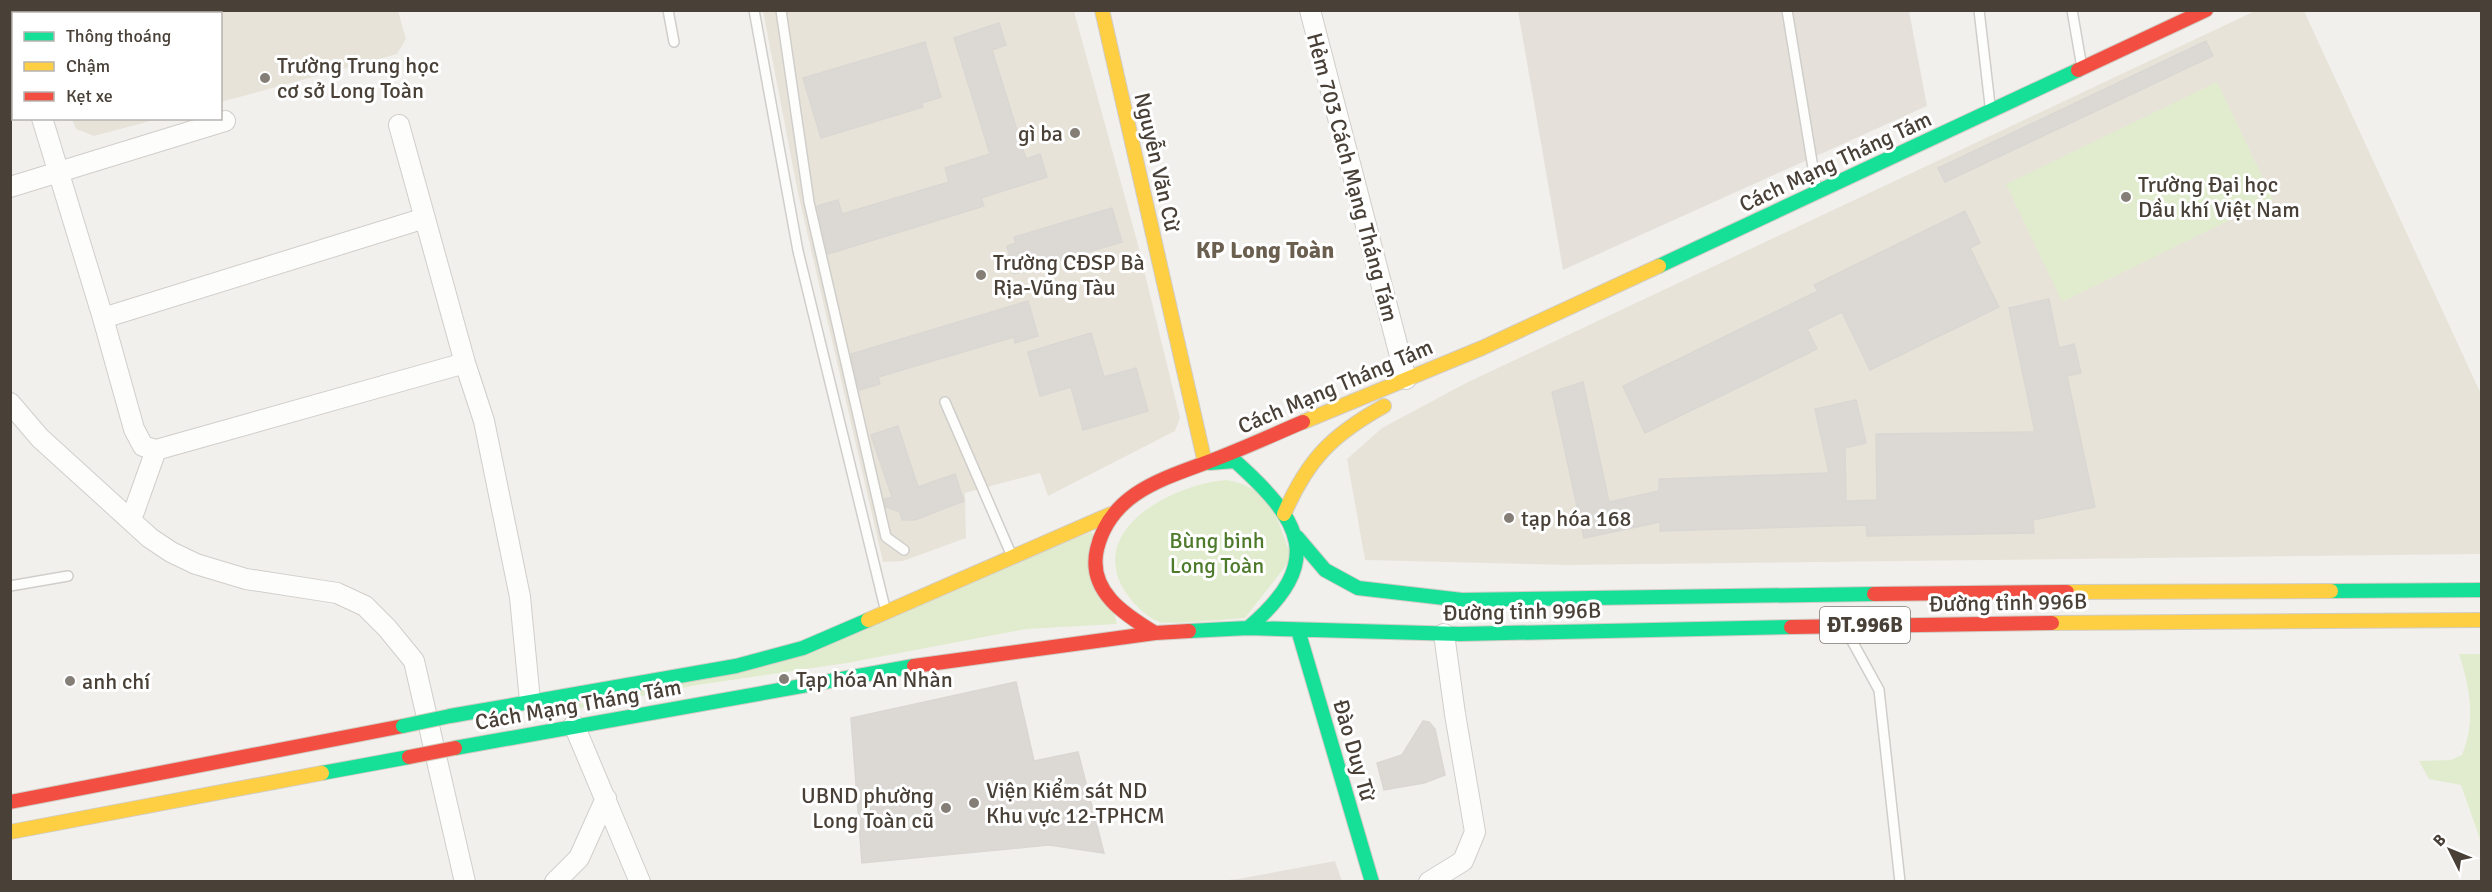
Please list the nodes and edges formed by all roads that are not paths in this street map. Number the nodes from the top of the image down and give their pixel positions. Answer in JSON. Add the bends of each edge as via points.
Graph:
{"nodes":[{"id":1,"x":668,"y":10,"type":"edge"},
{"id":2,"x":754,"y":10,"type":"edge"},
{"id":3,"x":780,"y":10,"type":"edge"},
{"id":4,"x":1102,"y":10,"type":"edge"},
{"id":5,"x":1310,"y":10,"type":"edge"},
{"id":6,"x":1787,"y":10,"type":"edge"},
{"id":7,"x":1979,"y":10,"type":"edge"},
{"id":8,"x":2072,"y":10,"type":"edge"},
{"id":9,"x":2206,"y":10,"type":"edge"},
{"id":10,"x":674,"y":42,"type":"dead end"},
{"id":11,"x":2082,"y":67,"type":"junction"},
{"id":12,"x":1990,"y":110,"type":"junction"},
{"id":13,"x":43,"y":120,"type":"edge"},
{"id":14,"x":225,"y":121,"type":"dead end"},
{"id":15,"x":399,"y":125,"type":"dead end"},
{"id":16,"x":58,"y":172,"type":"junction"},
{"id":17,"x":10,"y":187,"type":"edge"},
{"id":18,"x":1818,"y":194,"type":"junction"},
{"id":19,"x":425,"y":218,"type":"junction"},
{"id":20,"x":103,"y":318,"type":"junction"},
{"id":21,"x":1482,"y":348,"type":"junction"},
{"id":22,"x":465,"y":363,"type":"junction"},
{"id":23,"x":1406,"y":379,"type":"junction"},
{"id":24,"x":945,"y":402,"type":"dead end"},
{"id":25,"x":10,"y":403,"type":"edge"},
{"id":26,"x":156,"y":450,"type":"junction"},
{"id":27,"x":1205,"y":463,"type":"junction"},
{"id":28,"x":1111,"y":514,"type":"junction"},
{"id":29,"x":1284,"y":514,"type":"junction"},
{"id":30,"x":131,"y":520,"type":"junction"},
{"id":31,"x":1297,"y":537,"type":"junction"},
{"id":32,"x":904,"y":550,"type":"dead end"},
{"id":33,"x":1013,"y":558,"type":"junction"},
{"id":34,"x":68,"y":576,"type":"dead end"},
{"id":35,"x":10,"y":585,"type":"edge"},
{"id":36,"x":2357,"y":590,"type":"junction"},
{"id":37,"x":2481,"y":590,"type":"edge"},
{"id":38,"x":886,"y":610,"type":"junction"},
{"id":39,"x":2353,"y":619,"type":"junction"},
{"id":40,"x":1458,"y":620,"type":"junction"},
{"id":41,"x":2481,"y":620,"type":"edge"},
{"id":42,"x":1843,"y":626,"type":"junction"},
{"id":43,"x":1248,"y":628,"type":"junction"},
{"id":44,"x":1298,"y":630,"type":"junction"},
{"id":45,"x":1155,"y":633,"type":"junction"},
{"id":46,"x":530,"y":701,"type":"junction"},
{"id":47,"x":574,"y":725,"type":"junction"},
{"id":48,"x":606,"y":798,"type":"junction"},
{"id":49,"x":10,"y":802,"type":"edge"},
{"id":50,"x":10,"y":832,"type":"edge"},
{"id":51,"x":556,"y":881,"type":"edge"},
{"id":52,"x":465,"y":882,"type":"edge"},
{"id":53,"x":640,"y":882,"type":"edge"},
{"id":54,"x":1372,"y":882,"type":"edge"},
{"id":55,"x":1429,"y":882,"type":"edge"},
{"id":56,"x":1900,"y":882,"type":"edge"}],
"edges":[{"from":1,"to":10,"type":"lane"},
{"from":2,"to":38,"type":"lane","via":[[798,251]]},
{"from":3,"to":32,"type":"lane","via":[[809,202],[824,271],[886,537]]},
{"from":4,"to":27,"type":"main road","name":"Nguyễn Văn Cừ"},
{"from":5,"to":23,"type":"street","name":"Hẻm 703 Cách Mạng Tháng Tám"},
{"from":6,"to":18,"type":"lane"},
{"from":7,"to":12,"type":"lane"},
{"from":8,"to":11,"type":"lane"},
{"from":9,"to":11,"type":"main road","name":"Cách Mạng Tháng Tám"},
{"from":11,"to":12,"type":"main road","name":"Cách Mạng Tháng Tám"},
{"from":12,"to":18,"type":"main road","name":"Cách Mạng Tháng Tám"},
{"from":13,"to":16,"type":"street"},
{"from":14,"to":16,"type":"street"},
{"from":15,"to":19,"type":"street"},
{"from":16,"to":17,"type":"street"},
{"from":16,"to":20,"type":"street"},
{"from":18,"to":21,"type":"main road","name":"Cách Mạng Tháng Tám"},
{"from":19,"to":20,"type":"street"},
{"from":19,"to":22,"type":"street"},
{"from":20,"to":26,"type":"street","via":[[134,429],[143,446]]},
{"from":21,"to":23,"type":"main road","name":"Cách Mạng Tháng Tám"},
{"from":21,"to":29,"type":"main road","name":"Cách Mạng Tháng Tám","via":[[1324,444],[1306,466]]},
{"from":22,"to":26,"type":"street"},
{"from":22,"to":46,"type":"street","via":[[484,420],[504,509],[520,597]]},
{"from":23,"to":27,"type":"main road","name":"Cách Mạng Tháng Tám"},
{"from":24,"to":33,"type":"lane"},
{"from":25,"to":30,"type":"street","via":[[40,438]]},
{"from":26,"to":30,"type":"street"},
{"from":27,"to":28,"type":"main road","via":[[1171,472]]},
{"from":27,"to":29,"type":"main road","via":[[1235,461]]},
{"from":28,"to":33,"type":"main road","name":"Cách Mạng Tháng Tám"},
{"from":28,"to":45,"type":"main road","via":[[1098,540],[1098,579],[1108,597]]},
{"from":29,"to":31,"type":"main road"},
{"from":30,"to":52,"type":"street","via":[[171,552],[196,564],[246,579],[337,593],[365,606],[387,628],[414,661]]},
{"from":31,"to":40,"type":"main road","name":"Đường tỉnh 996B","number":"ĐT.996B","via":[[1325,570],[1358,588]]},
{"from":31,"to":43,"type":"main road","via":[[1293,572],[1281,595]]},
{"from":33,"to":38,"type":"main road","name":"Cách Mạng Tháng Tám"},
{"from":34,"to":35,"type":"lane"},
{"from":36,"to":37,"type":"main road","name":"Đường tỉnh 996B","number":"ĐT.996B"},
{"from":36,"to":39,"type":"main road"},
{"from":36,"to":40,"type":"main road","name":"Đường tỉnh 996B","number":"ĐT.996B"},
{"from":38,"to":46,"type":"main road","name":"Cách Mạng Tháng Tám","via":[[803,648],[736,666]]},
{"from":39,"to":41,"type":"main road","name":"Đường tỉnh 996B","number":"ĐT.996B"},
{"from":39,"to":42,"type":"main road","name":"Đường tỉnh 996B","number":"ĐT.996B"},
{"from":40,"to":42,"type":"main road","name":"Đường tỉnh 996B","number":"ĐT.996B"},
{"from":40,"to":44,"type":"main road","name":"Đường tỉnh 996B","number":"ĐT.996B"},
{"from":40,"to":55,"type":"street","via":[[1455,714],[1476,832],[1463,861]]},
{"from":42,"to":56,"type":"lane","via":[[1879,690]]},
{"from":43,"to":44,"type":"main road","name":"Đường tỉnh 996B","number":"ĐT.996B"},
{"from":43,"to":45,"type":"main road"},
{"from":44,"to":54,"type":"main road","name":"Đào Duy Từ"},
{"from":45,"to":47,"type":"main road","name":"Cách Mạng Tháng Tám","via":[[958,658]]},
{"from":46,"to":49,"type":"main road","name":"Cách Mạng Tháng Tám","bridge":true},
{"from":47,"to":48,"type":"street"},
{"from":47,"to":50,"type":"main road","name":"Cách Mạng Tháng Tám","bridge":true},
{"from":48,"to":51,"type":"street","via":[[585,847]]},
{"from":48,"to":53,"type":"street"}]}
